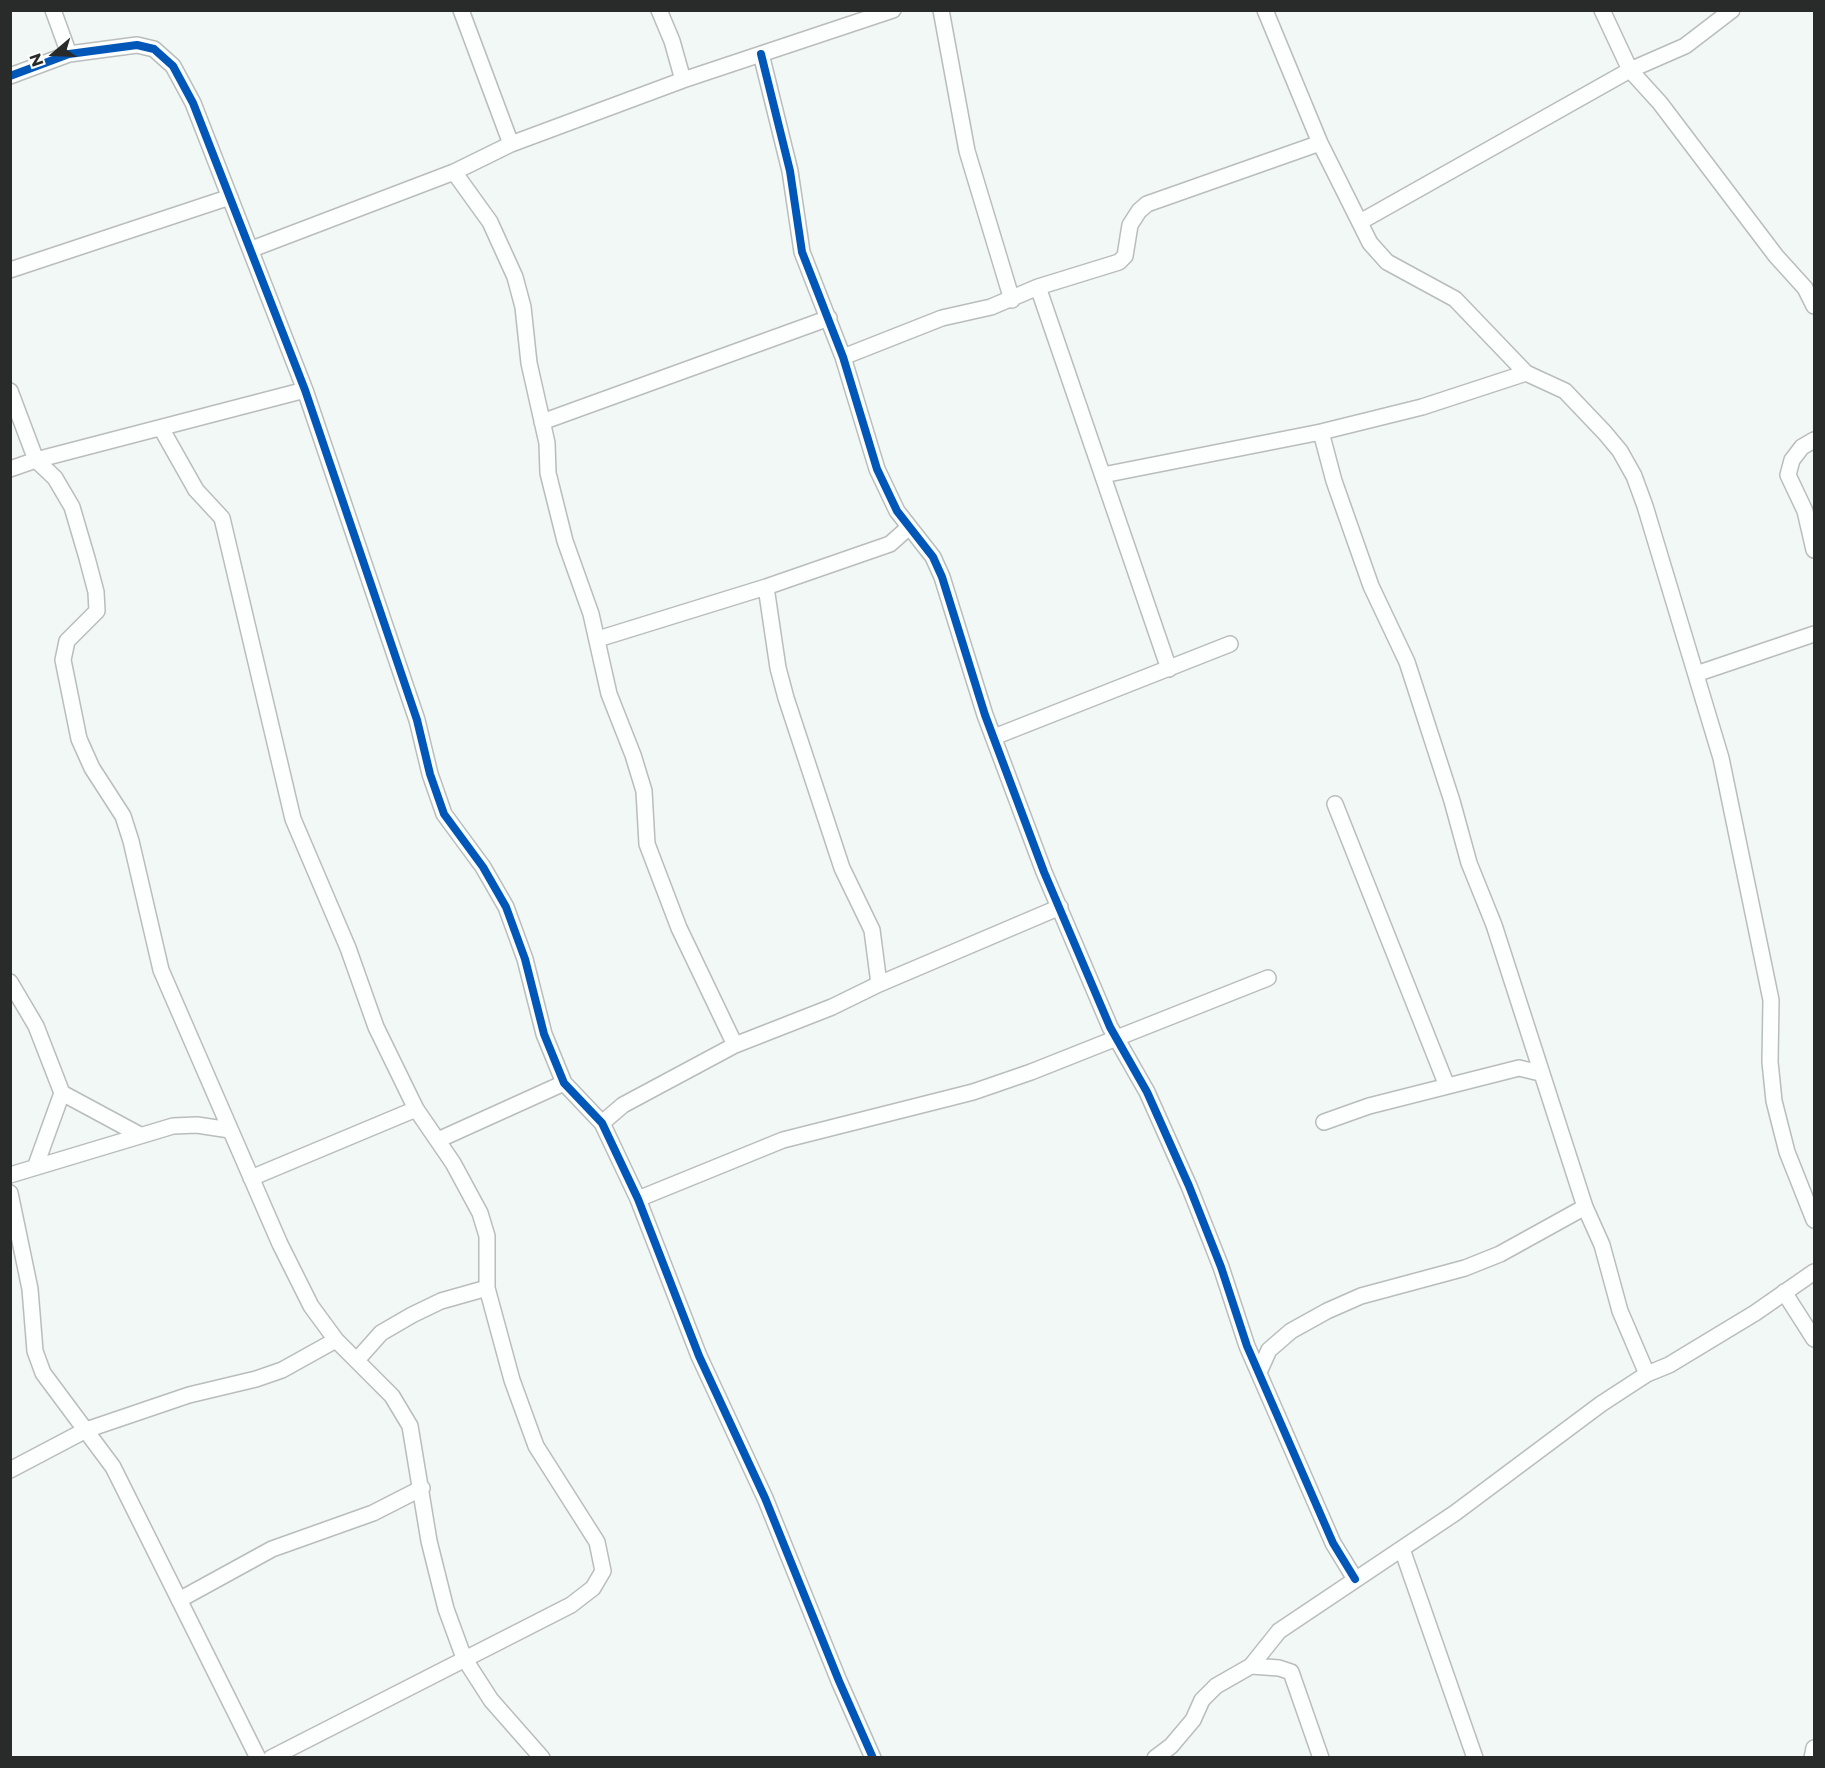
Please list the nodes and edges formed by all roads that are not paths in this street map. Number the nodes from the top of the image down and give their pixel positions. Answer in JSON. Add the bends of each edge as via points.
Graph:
{"nodes":[{"id":1,"x":53,"y":10,"type":"edge"},
{"id":2,"x":461,"y":10,"type":"edge"},
{"id":3,"x":659,"y":10,"type":"edge"},
{"id":4,"x":893,"y":10,"type":"edge"},
{"id":5,"x":941,"y":10,"type":"edge"},
{"id":6,"x":1265,"y":10,"type":"edge"},
{"id":7,"x":1602,"y":10,"type":"edge"},
{"id":8,"x":1732,"y":10,"type":"edge"},
{"id":9,"x":69,"y":54,"type":"junction"},
{"id":10,"x":761,"y":54,"type":"junction"},
{"id":11,"x":1630,"y":70,"type":"junction"},
{"id":12,"x":10,"y":76,"type":"edge"},
{"id":13,"x":683,"y":80,"type":"junction"},
{"id":14,"x":1320,"y":143,"type":"junction"},
{"id":15,"x":511,"y":144,"type":"junction"},
{"id":16,"x":454,"y":172,"type":"junction"},
{"id":17,"x":230,"y":197,"type":"junction"},
{"id":18,"x":1360,"y":222,"type":"junction"},
{"id":19,"x":252,"y":249,"type":"junction"},
{"id":20,"x":10,"y":270,"type":"edge"},
{"id":21,"x":1038,"y":287,"type":"junction"},
{"id":22,"x":1012,"y":300,"type":"junction"},
{"id":23,"x":1815,"y":306,"type":"edge"},
{"id":24,"x":829,"y":318,"type":"junction"},
{"id":25,"x":843,"y":357,"type":"junction"},
{"id":26,"x":1526,"y":373,"type":"junction"},
{"id":27,"x":305,"y":390,"type":"junction"},
{"id":28,"x":10,"y":391,"type":"edge"},
{"id":29,"x":542,"y":422,"type":"junction"},
{"id":30,"x":161,"y":428,"type":"junction"},
{"id":31,"x":1321,"y":432,"type":"junction"},
{"id":32,"x":1815,"y":440,"type":"edge"},
{"id":33,"x":36,"y":460,"type":"junction"},
{"id":34,"x":10,"y":470,"type":"edge"},
{"id":35,"x":1103,"y":475,"type":"junction"},
{"id":36,"x":908,"y":528,"type":"junction"},
{"id":37,"x":1815,"y":550,"type":"edge"},
{"id":38,"x":766,"y":587,"type":"junction"},
{"id":39,"x":1815,"y":634,"type":"edge"},
{"id":40,"x":598,"y":639,"type":"junction"},
{"id":41,"x":1230,"y":644,"type":"dead end"},
{"id":42,"x":1169,"y":669,"type":"junction"},
{"id":43,"x":1696,"y":674,"type":"junction"},
{"id":44,"x":994,"y":737,"type":"junction"},
{"id":45,"x":1335,"y":804,"type":"dead end"},
{"id":46,"x":1060,"y":907,"type":"junction"},
{"id":47,"x":1268,"y":978,"type":"dead end"},
{"id":48,"x":10,"y":982,"type":"edge"},
{"id":49,"x":879,"y":984,"type":"junction"},
{"id":50,"x":1116,"y":1038,"type":"junction"},
{"id":51,"x":735,"y":1045,"type":"junction"},
{"id":52,"x":1540,"y":1073,"type":"junction"},
{"id":53,"x":564,"y":1083,"type":"junction"},
{"id":54,"x":1447,"y":1086,"type":"junction"},
{"id":55,"x":62,"y":1093,"type":"junction"},
{"id":56,"x":416,"y":1109,"type":"junction"},
{"id":57,"x":1324,"y":1122,"type":"dead end"},
{"id":58,"x":602,"y":1123,"type":"junction"},
{"id":59,"x":230,"y":1130,"type":"junction"},
{"id":60,"x":140,"y":1135,"type":"junction"},
{"id":61,"x":438,"y":1140,"type":"junction"},
{"id":62,"x":36,"y":1165,"type":"junction"},
{"id":63,"x":10,"y":1175,"type":"edge"},
{"id":64,"x":251,"y":1178,"type":"junction"},
{"id":65,"x":10,"y":1193,"type":"edge"},
{"id":66,"x":638,"y":1199,"type":"junction"},
{"id":67,"x":1585,"y":1207,"type":"junction"},
{"id":68,"x":1815,"y":1220,"type":"edge"},
{"id":69,"x":1815,"y":1272,"type":"edge"},
{"id":70,"x":487,"y":1288,"type":"junction"},
{"id":71,"x":1784,"y":1292,"type":"junction"},
{"id":72,"x":1815,"y":1339,"type":"edge"},
{"id":73,"x":336,"y":1340,"type":"junction"},
{"id":74,"x":357,"y":1360,"type":"junction"},
{"id":75,"x":1260,"y":1370,"type":"junction"},
{"id":76,"x":1647,"y":1374,"type":"junction"},
{"id":77,"x":86,"y":1430,"type":"junction"},
{"id":78,"x":10,"y":1470,"type":"edge"},
{"id":79,"x":422,"y":1488,"type":"junction"},
{"id":80,"x":1402,"y":1549,"type":"junction"},
{"id":81,"x":1355,"y":1579,"type":"junction"},
{"id":82,"x":179,"y":1600,"type":"junction"},
{"id":83,"x":464,"y":1658,"type":"junction"},
{"id":84,"x":1251,"y":1666,"type":"junction"},
{"id":85,"x":1815,"y":1748,"type":"edge"},
{"id":86,"x":258,"y":1758,"type":"edge"},
{"id":87,"x":271,"y":1758,"type":"edge"},
{"id":88,"x":542,"y":1758,"type":"edge"},
{"id":89,"x":873,"y":1758,"type":"edge"},
{"id":90,"x":1155,"y":1758,"type":"edge"},
{"id":91,"x":1321,"y":1758,"type":"edge"},
{"id":92,"x":1475,"y":1758,"type":"edge"},
{"id":93,"x":1812,"y":1758,"type":"edge"}],
"edges":[{"from":1,"to":9,"type":"street"},
{"from":2,"to":15,"type":"street"},
{"from":3,"to":13,"type":"street"},
{"from":4,"to":10,"type":"street"},
{"from":5,"to":22,"type":"street","via":[[967,151]]},
{"from":6,"to":14,"type":"street"},
{"from":7,"to":11,"type":"street"},
{"from":8,"to":11,"type":"street","via":[[1685,46]]},
{"from":9,"to":12,"type":"street"},
{"from":9,"to":17,"type":"street","via":[[137,45],[154,49],[173,66],[193,103]]},
{"from":10,"to":13,"type":"street"},
{"from":10,"to":24,"type":"street","via":[[790,171],[802,252]]},
{"from":11,"to":18,"type":"street"},
{"from":11,"to":23,"type":"street","via":[[1660,102]]},
{"from":13,"to":15,"type":"street"},
{"from":14,"to":18,"type":"street"},
{"from":14,"to":21,"type":"street","via":[[1147,204],[1130,225],[1125,256],[1119,262]]},
{"from":15,"to":16,"type":"street"},
{"from":16,"to":19,"type":"street"},
{"from":16,"to":29,"type":"street","via":[[490,222],[515,277]]},
{"from":17,"to":19,"type":"street"},
{"from":17,"to":20,"type":"street"},
{"from":18,"to":26,"type":"street","via":[[1387,262],[1455,299]]},
{"from":19,"to":27,"type":"street"},
{"from":21,"to":22,"type":"street"},
{"from":21,"to":35,"type":"street"},
{"from":22,"to":25,"type":"street","via":[[942,318]]},
{"from":24,"to":25,"type":"street"},
{"from":24,"to":29,"type":"street"},
{"from":25,"to":36,"type":"street","via":[[877,469]]},
{"from":26,"to":31,"type":"street","via":[[1422,407]]},
{"from":26,"to":43,"type":"street","via":[[1565,391],[1620,452],[1645,506]]},
{"from":27,"to":30,"type":"street"},
{"from":27,"to":53,"type":"street","via":[[417,720],[444,814],[483,867],[506,908],[525,959],[544,1034]]},
{"from":28,"to":33,"type":"street"},
{"from":29,"to":40,"type":"street","via":[[555,502]]},
{"from":30,"to":33,"type":"street"},
{"from":30,"to":56,"type":"street","via":[[196,490],[222,518],[293,819],[348,948],[376,1027]]},
{"from":31,"to":35,"type":"street"},
{"from":31,"to":52,"type":"street","via":[[1367,575],[1407,662]]},
{"from":32,"to":37,"type":"street","via":[[1797,453],[1788,475],[1805,511]]},
{"from":33,"to":34,"type":"street"},
{"from":33,"to":59,"type":"street","via":[[56,478],[72,507],[96,592],[97,610],[67,641],[63,660],[79,739],[92,768],[123,816],[161,970]]},
{"from":35,"to":42,"type":"street"},
{"from":36,"to":38,"type":"street","via":[[890,544]]},
{"from":36,"to":44,"type":"street","via":[[933,557],[942,577]]},
{"from":38,"to":40,"type":"street"},
{"from":38,"to":49,"type":"street","via":[[786,698],[842,868],[872,930]]},
{"from":39,"to":43,"type":"street"},
{"from":40,"to":51,"type":"street","via":[[609,694],[644,791],[650,852],[679,928]]},
{"from":41,"to":42,"type":"street"},
{"from":42,"to":44,"type":"street"},
{"from":43,"to":68,"type":"street","via":[[1721,758],[1763,957],[1770,1000],[1774,1101],[1788,1152]]},
{"from":44,"to":46,"type":"street"},
{"from":45,"to":54,"type":"street"},
{"from":46,"to":49,"type":"street"},
{"from":46,"to":50,"type":"street"},
{"from":47,"to":50,"type":"street"},
{"from":48,"to":55,"type":"street","via":[[36,1026]]},
{"from":49,"to":51,"type":"street"},
{"from":50,"to":66,"type":"street","via":[[973,1092],[783,1140]]},
{"from":50,"to":75,"type":"street","via":[[1147,1092],[1184,1175],[1247,1346]]},
{"from":51,"to":58,"type":"street","via":[[622,1106]]},
{"from":52,"to":54,"type":"street","via":[[1519,1068]]},
{"from":52,"to":67,"type":"street"},
{"from":53,"to":58,"type":"street"},
{"from":53,"to":61,"type":"street"},
{"from":54,"to":57,"type":"street"},
{"from":55,"to":60,"type":"street"},
{"from":55,"to":62,"type":"street"},
{"from":56,"to":61,"type":"street"},
{"from":56,"to":64,"type":"street"},
{"from":58,"to":66,"type":"street"},
{"from":59,"to":60,"type":"street","via":[[185,1125]]},
{"from":59,"to":64,"type":"street"},
{"from":60,"to":62,"type":"street"},
{"from":61,"to":70,"type":"street","via":[[480,1213],[487,1236]]},
{"from":62,"to":63,"type":"street"},
{"from":64,"to":73,"type":"street","via":[[311,1306]]},
{"from":65,"to":77,"type":"street","via":[[30,1289],[35,1351],[42,1373]]},
{"from":66,"to":89,"type":"street","via":[[699,1356],[765,1498]]},
{"from":67,"to":75,"type":"street","via":[[1500,1254],[1465,1268],[1361,1296],[1327,1311],[1269,1350]]},
{"from":67,"to":76,"type":"street","via":[[1602,1245],[1620,1311]]},
{"from":69,"to":71,"type":"street"},
{"from":70,"to":74,"type":"street","via":[[441,1301],[412,1315],[381,1333]]},
{"from":70,"to":83,"type":"street","via":[[492,1316],[536,1446],[597,1542],[603,1571],[593,1588],[571,1605]]},
{"from":71,"to":72,"type":"street"},
{"from":71,"to":76,"type":"street","via":[[1669,1365]]},
{"from":73,"to":74,"type":"street"},
{"from":73,"to":77,"type":"street","via":[[282,1370],[189,1395]]},
{"from":74,"to":79,"type":"street","via":[[392,1396],[410,1426]]},
{"from":75,"to":81,"type":"street","via":[[1333,1544]]},
{"from":76,"to":80,"type":"street"},
{"from":77,"to":78,"type":"street"},
{"from":77,"to":82,"type":"street","via":[[113,1467]]},
{"from":79,"to":82,"type":"street","via":[[373,1513],[272,1549]]},
{"from":79,"to":83,"type":"street","via":[[429,1541],[446,1609]]},
{"from":80,"to":81,"type":"street"},
{"from":80,"to":92,"type":"street"},
{"from":81,"to":84,"type":"street","via":[[1279,1631]]},
{"from":82,"to":86,"type":"street"},
{"from":83,"to":87,"type":"street"},
{"from":83,"to":88,"type":"street","via":[[491,1700]]},
{"from":84,"to":90,"type":"street","via":[[1216,1686],[1171,1746]]},
{"from":84,"to":91,"type":"street","via":[[1291,1672]]},
{"from":85,"to":93,"type":"street"}]}
